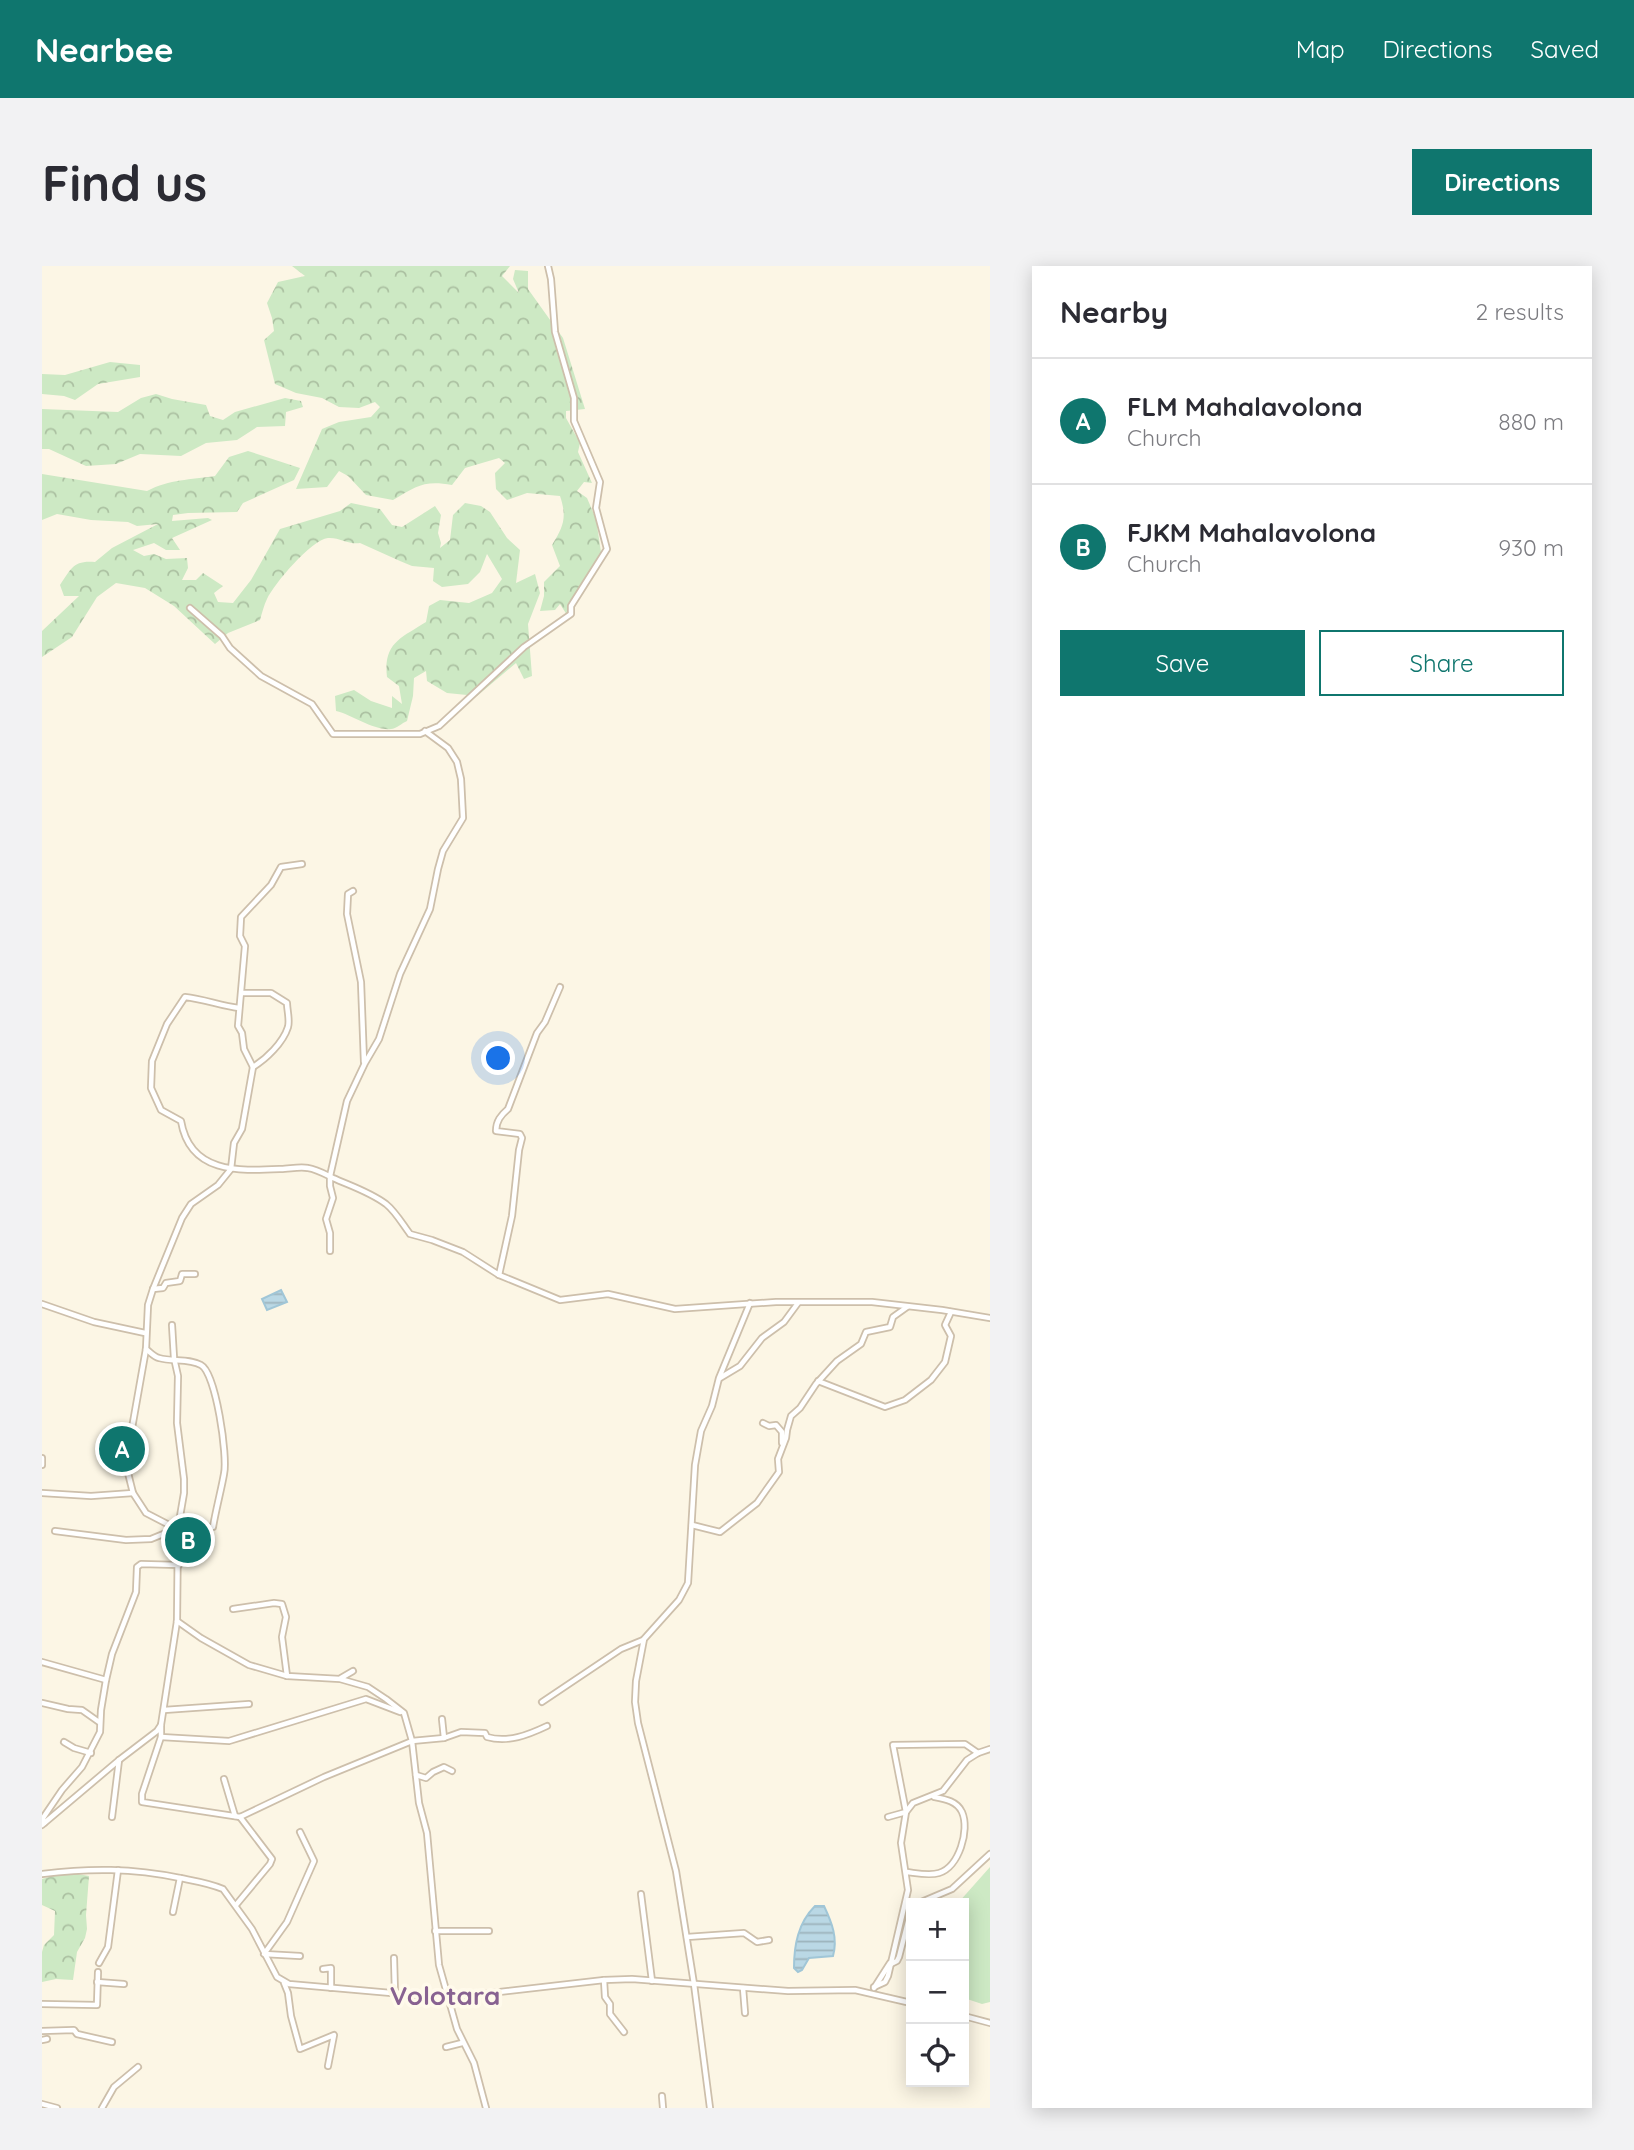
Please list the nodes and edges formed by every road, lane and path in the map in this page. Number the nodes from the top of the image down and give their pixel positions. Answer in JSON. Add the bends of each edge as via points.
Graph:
{"nodes":[{"id":1,"x":548,"y":266,"type":"edge"},
{"id":2,"x":190,"y":608,"type":"dead end"},
{"id":3,"x":425,"y":731,"type":"junction"},
{"id":4,"x":302,"y":864,"type":"dead end"},
{"id":5,"x":353,"y":891,"type":"dead end"},
{"id":6,"x":560,"y":987,"type":"dead end"},
{"id":7,"x":242,"y":993,"type":"junction"},
{"id":8,"x":239,"y":1007,"type":"junction"},
{"id":9,"x":365,"y":1063,"type":"junction"},
{"id":10,"x":253,"y":1067,"type":"junction"},
{"id":11,"x":231,"y":1169,"type":"junction"},
{"id":12,"x":330,"y":1176,"type":"junction"},
{"id":13,"x":330,"y":1251,"type":"dead end"},
{"id":14,"x":195,"y":1274,"type":"dead end"},
{"id":15,"x":499,"y":1275,"type":"junction"},
{"id":16,"x":153,"y":1289,"type":"junction"},
{"id":17,"x":799,"y":1302,"type":"junction"},
{"id":18,"x":750,"y":1303,"type":"junction"},
{"id":19,"x":42,"y":1304,"type":"edge"},
{"id":20,"x":907,"y":1306,"type":"junction"},
{"id":21,"x":951,"y":1312,"type":"junction"},
{"id":22,"x":990,"y":1318,"type":"edge"},
{"id":23,"x":172,"y":1325,"type":"dead end"},
{"id":24,"x":146,"y":1333,"type":"junction"},
{"id":25,"x":146,"y":1349,"type":"junction"},
{"id":26,"x":174,"y":1359,"type":"junction"},
{"id":27,"x":719,"y":1378,"type":"junction"},
{"id":28,"x":818,"y":1381,"type":"junction"},
{"id":29,"x":763,"y":1423,"type":"dead end"},
{"id":30,"x":781,"y":1447,"type":"junction"},
{"id":31,"x":42,"y":1458,"type":"edge"},
{"id":32,"x":42,"y":1465,"type":"edge"},
{"id":33,"x":42,"y":1493,"type":"edge"},
{"id":34,"x":133,"y":1493,"type":"junction"},
{"id":35,"x":692,"y":1525,"type":"junction"},
{"id":36,"x":177,"y":1528,"type":"junction"},
{"id":37,"x":55,"y":1531,"type":"dead end"},
{"id":38,"x":179,"y":1565,"type":"junction"},
{"id":39,"x":233,"y":1609,"type":"dead end"},
{"id":40,"x":177,"y":1621,"type":"junction"},
{"id":41,"x":644,"y":1639,"type":"junction"},
{"id":42,"x":42,"y":1662,"type":"edge"},
{"id":43,"x":353,"y":1671,"type":"dead end"},
{"id":44,"x":287,"y":1676,"type":"junction"},
{"id":45,"x":340,"y":1679,"type":"junction"},
{"id":46,"x":106,"y":1680,"type":"junction"},
{"id":47,"x":542,"y":1702,"type":"dead end"},
{"id":48,"x":42,"y":1703,"type":"edge"},
{"id":49,"x":249,"y":1704,"type":"dead end"},
{"id":50,"x":164,"y":1710,"type":"junction"},
{"id":51,"x":404,"y":1713,"type":"junction"},
{"id":52,"x":442,"y":1718,"type":"dead end"},
{"id":53,"x":100,"y":1723,"type":"junction"},
{"id":54,"x":161,"y":1724,"type":"junction"},
{"id":55,"x":547,"y":1726,"type":"dead end"},
{"id":56,"x":161,"y":1737,"type":"junction"},
{"id":57,"x":444,"y":1738,"type":"junction"},
{"id":58,"x":412,"y":1741,"type":"junction"},
{"id":59,"x":64,"y":1742,"type":"dead end"},
{"id":60,"x":990,"y":1749,"type":"edge"},
{"id":61,"x":91,"y":1753,"type":"junction"},
{"id":62,"x":978,"y":1753,"type":"junction"},
{"id":63,"x":119,"y":1760,"type":"junction"},
{"id":64,"x":452,"y":1771,"type":"dead end"},
{"id":65,"x":416,"y":1775,"type":"junction"},
{"id":66,"x":224,"y":1779,"type":"dead end"},
{"id":67,"x":933,"y":1797,"type":"junction"},
{"id":68,"x":906,"y":1812,"type":"junction"},
{"id":69,"x":112,"y":1817,"type":"dead end"},
{"id":70,"x":237,"y":1817,"type":"junction"},
{"id":71,"x":888,"y":1817,"type":"dead end"},
{"id":72,"x":43,"y":1821,"type":"edge"},
{"id":73,"x":300,"y":1832,"type":"dead end"},
{"id":74,"x":990,"y":1854,"type":"edge"},
{"id":75,"x":118,"y":1870,"type":"junction"},
{"id":76,"x":906,"y":1872,"type":"junction"},
{"id":77,"x":42,"y":1874,"type":"edge"},
{"id":78,"x":180,"y":1878,"type":"junction"},
{"id":79,"x":641,"y":1894,"type":"dead end"},
{"id":80,"x":931,"y":1898,"type":"edge"},
{"id":81,"x":236,"y":1905,"type":"junction"},
{"id":82,"x":173,"y":1912,"type":"dead end"},
{"id":83,"x":906,"y":1930,"type":"edge"},
{"id":84,"x":435,"y":1931,"type":"junction"},
{"id":85,"x":489,"y":1931,"type":"dead end"},
{"id":86,"x":687,"y":1937,"type":"junction"},
{"id":87,"x":769,"y":1940,"type":"dead end"},
{"id":88,"x":264,"y":1954,"type":"junction"},
{"id":89,"x":300,"y":1956,"type":"dead end"},
{"id":90,"x":394,"y":1958,"type":"dead end"},
{"id":91,"x":891,"y":1962,"type":"junction"},
{"id":92,"x":99,"y":1963,"type":"dead end"},
{"id":93,"x":323,"y":1969,"type":"dead end"},
{"id":94,"x":98,"y":1972,"type":"dead end"},
{"id":95,"x":604,"y":1980,"type":"junction"},
{"id":96,"x":652,"y":1980,"type":"junction"},
{"id":97,"x":97,"y":1982,"type":"junction"},
{"id":98,"x":284,"y":1982,"type":"junction"},
{"id":99,"x":124,"y":1984,"type":"dead end"},
{"id":100,"x":694,"y":1984,"type":"junction"},
{"id":101,"x":331,"y":1988,"type":"junction"},
{"id":102,"x":743,"y":1988,"type":"junction"},
{"id":103,"x":872,"y":1990,"type":"junction"},
{"id":104,"x":396,"y":1993,"type":"junction"},
{"id":105,"x":448,"y":1998,"type":"junction"},
{"id":106,"x":906,"y":2001,"type":"edge"},
{"id":107,"x":42,"y":2004,"type":"edge"},
{"id":108,"x":745,"y":2013,"type":"dead end"},
{"id":109,"x":969,"y":2017,"type":"edge"},
{"id":110,"x":990,"y":2023,"type":"edge"},
{"id":111,"x":42,"y":2031,"type":"edge"},
{"id":112,"x":624,"y":2032,"type":"dead end"},
{"id":113,"x":112,"y":2042,"type":"dead end"},
{"id":114,"x":463,"y":2043,"type":"junction"},
{"id":115,"x":446,"y":2047,"type":"dead end"},
{"id":116,"x":328,"y":2066,"type":"dead end"},
{"id":117,"x":138,"y":2067,"type":"dead end"},
{"id":118,"x":662,"y":2095,"type":"dead end"},
{"id":119,"x":42,"y":2104,"type":"edge"},
{"id":120,"x":57,"y":2108,"type":"edge"},
{"id":121,"x":102,"y":2108,"type":"edge"},
{"id":122,"x":486,"y":2108,"type":"edge"},
{"id":123,"x":663,"y":2108,"type":"edge"},
{"id":124,"x":710,"y":2108,"type":"edge"}],
"edges":[{"from":1,"to":3,"type":"street","via":[[555,332],[574,398],[575,421],[600,482],[596,508],[607,549],[571,606],[571,614],[524,647],[439,726]]},
{"from":2,"to":3,"type":"street","via":[[261,676],[312,704],[333,734]]},
{"from":3,"to":9,"type":"street","via":[[448,748],[457,762],[463,818],[443,852],[430,909]]},
{"from":4,"to":7,"type":"street","via":[[281,867],[241,917],[240,936],[245,946]]},
{"from":5,"to":9,"type":"street","via":[[348,894],[347,914],[361,982]]},
{"from":6,"to":15,"type":"street","via":[[508,1109],[496,1126],[496,1131],[522,1138]]},
{"from":7,"to":8,"type":"street"},
{"from":7,"to":10,"type":"street","via":[[271,993],[287,1003],[288,1026]]},
{"from":8,"to":10,"type":"street","via":[[238,1026]]},
{"from":8,"to":11,"type":"street","via":[[185,997],[167,1024],[152,1062],[151,1088],[161,1110],[181,1121],[183,1137],[203,1160]]},
{"from":9,"to":12,"type":"street","via":[[347,1101]]},
{"from":10,"to":11,"type":"street"},
{"from":11,"to":12,"type":"street","via":[[307,1167]]},
{"from":11,"to":16,"type":"street","via":[[191,1204]]},
{"from":12,"to":13,"type":"street","via":[[333,1198],[326,1219]]},
{"from":12,"to":15,"type":"street","via":[[388,1205],[410,1234],[463,1252]]},
{"from":14,"to":16,"type":"street","via":[[183,1273],[179,1282]]},
{"from":15,"to":18,"type":"street","via":[[560,1300],[608,1294],[676,1309]]},
{"from":16,"to":24,"type":"street"},
{"from":17,"to":18,"type":"street"},
{"from":17,"to":20,"type":"street"},
{"from":17,"to":27,"type":"street","via":[[740,1366]]},
{"from":18,"to":27,"type":"street"},
{"from":19,"to":24,"type":"street"},
{"from":20,"to":21,"type":"street"},
{"from":20,"to":28,"type":"street","via":[[893,1317],[890,1328],[866,1332],[861,1344]]},
{"from":21,"to":22,"type":"street"},
{"from":21,"to":28,"type":"street","via":[[945,1325],[951,1336],[945,1362],[905,1400],[885,1406]]},
{"from":23,"to":26,"type":"street"},
{"from":24,"to":25,"type":"street"},
{"from":25,"to":26,"type":"street","via":[[156,1357]]},
{"from":25,"to":34,"type":"street","via":[[128,1461]]},
{"from":26,"to":36,"type":"street","via":[[184,1479]]},
{"from":26,"to":36,"type":"street","via":[[199,1364],[209,1374],[220,1418],[225,1472],[213,1527]]},
{"from":27,"to":35,"type":"street","via":[[701,1431]]},
{"from":28,"to":30,"type":"street","via":[[791,1416]]},
{"from":29,"to":30,"type":"street","via":[[776,1425],[782,1432]]},
{"from":30,"to":35,"type":"street","via":[[779,1472],[757,1503],[720,1532]]},
{"from":31,"to":32,"type":"street"},
{"from":33,"to":34,"type":"street"},
{"from":34,"to":36,"type":"street","via":[[146,1513]]},
{"from":35,"to":41,"type":"street","via":[[684,1593]]},
{"from":36,"to":37,"type":"street","via":[[151,1539],[125,1540]]},
{"from":36,"to":38,"type":"street"},
{"from":38,"to":40,"type":"street"},
{"from":38,"to":46,"type":"street","via":[[137,1567],[136,1592]]},
{"from":39,"to":44,"type":"street","via":[[274,1603],[284,1606]]},
{"from":40,"to":44,"type":"street","via":[[249,1665]]},
{"from":40,"to":50,"type":"street"},
{"from":41,"to":47,"type":"street","via":[[621,1649]]},
{"from":41,"to":86,"type":"street","via":[[636,1681],[638,1723],[676,1871]]},
{"from":42,"to":46,"type":"street"},
{"from":43,"to":45,"type":"street"},
{"from":44,"to":45,"type":"street"},
{"from":45,"to":51,"type":"street","via":[[368,1687]]},
{"from":46,"to":53,"type":"street"},
{"from":48,"to":53,"type":"street","via":[[82,1710]]},
{"from":49,"to":50,"type":"street"},
{"from":50,"to":54,"type":"street"},
{"from":51,"to":56,"type":"street","via":[[366,1699],[229,1741]]},
{"from":51,"to":58,"type":"street"},
{"from":52,"to":57,"type":"street"},
{"from":53,"to":61,"type":"street"},
{"from":54,"to":56,"type":"street"},
{"from":54,"to":63,"type":"street"},
{"from":55,"to":57,"type":"street","via":[[500,1741],[473,1732]]},
{"from":56,"to":70,"type":"street","via":[[142,1802]]},
{"from":57,"to":58,"type":"street"},
{"from":58,"to":65,"type":"street"},
{"from":58,"to":70,"type":"street"},
{"from":59,"to":61,"type":"street"},
{"from":60,"to":62,"type":"street"},
{"from":61,"to":72,"type":"street"},
{"from":62,"to":67,"type":"street"},
{"from":62,"to":68,"type":"street","via":[[965,1744],[893,1745]]},
{"from":63,"to":69,"type":"street"},
{"from":63,"to":72,"type":"street"},
{"from":64,"to":65,"type":"street","via":[[444,1767],[426,1778]]},
{"from":65,"to":84,"type":"street","via":[[427,1833]]},
{"from":66,"to":70,"type":"street"},
{"from":67,"to":68,"type":"street","via":[[913,1803]]},
{"from":67,"to":76,"type":"street","via":[[951,1801],[962,1811],[960,1852],[950,1867],[937,1874]]},
{"from":68,"to":71,"type":"street"},
{"from":68,"to":76,"type":"street","via":[[901,1843]]},
{"from":70,"to":81,"type":"street","via":[[272,1859]]},
{"from":73,"to":88,"type":"street","via":[[314,1861],[287,1922]]},
{"from":74,"to":80,"type":"street","via":[[952,1889]]},
{"from":75,"to":77,"type":"street"},
{"from":75,"to":78,"type":"street"},
{"from":75,"to":92,"type":"street","via":[[108,1947]]},
{"from":76,"to":91,"type":"street","via":[[906,1902]]},
{"from":78,"to":81,"type":"street","via":[[223,1889]]},
{"from":78,"to":82,"type":"street"},
{"from":79,"to":96,"type":"street"},
{"from":81,"to":88,"type":"street"},
{"from":83,"to":91,"type":"street","via":[[899,1957]]},
{"from":84,"to":85,"type":"street"},
{"from":84,"to":105,"type":"street"},
{"from":86,"to":87,"type":"street","via":[[744,1933],[757,1942]]},
{"from":86,"to":100,"type":"street"},
{"from":88,"to":89,"type":"street"},
{"from":88,"to":98,"type":"street"},
{"from":90,"to":104,"type":"street"},
{"from":91,"to":103,"type":"street"},
{"from":93,"to":101,"type":"street","via":[[331,1968]]},
{"from":94,"to":97,"type":"street"},
{"from":95,"to":96,"type":"street"},
{"from":95,"to":105,"type":"street"},
{"from":95,"to":112,"type":"street","via":[[610,2014]]},
{"from":96,"to":100,"type":"street"},
{"from":97,"to":99,"type":"street"},
{"from":97,"to":107,"type":"street","via":[[97,2005]]},
{"from":98,"to":101,"type":"street"},
{"from":98,"to":116,"type":"street","via":[[300,2049],[334,2035]]},
{"from":100,"to":102,"type":"street"},
{"from":100,"to":124,"type":"street"},
{"from":101,"to":104,"type":"street"},
{"from":102,"to":103,"type":"street"},
{"from":102,"to":108,"type":"street"},
{"from":103,"to":106,"type":"street"},
{"from":104,"to":105,"type":"street"},
{"from":105,"to":114,"type":"street"},
{"from":109,"to":110,"type":"street"},
{"from":111,"to":113,"type":"street","via":[[74,2030]]},
{"from":114,"to":115,"type":"street"},
{"from":114,"to":122,"type":"street","via":[[474,2063]]},
{"from":117,"to":121,"type":"street","via":[[114,2087]]},
{"from":118,"to":123,"type":"street"},
{"from":119,"to":120,"type":"street"}]}
